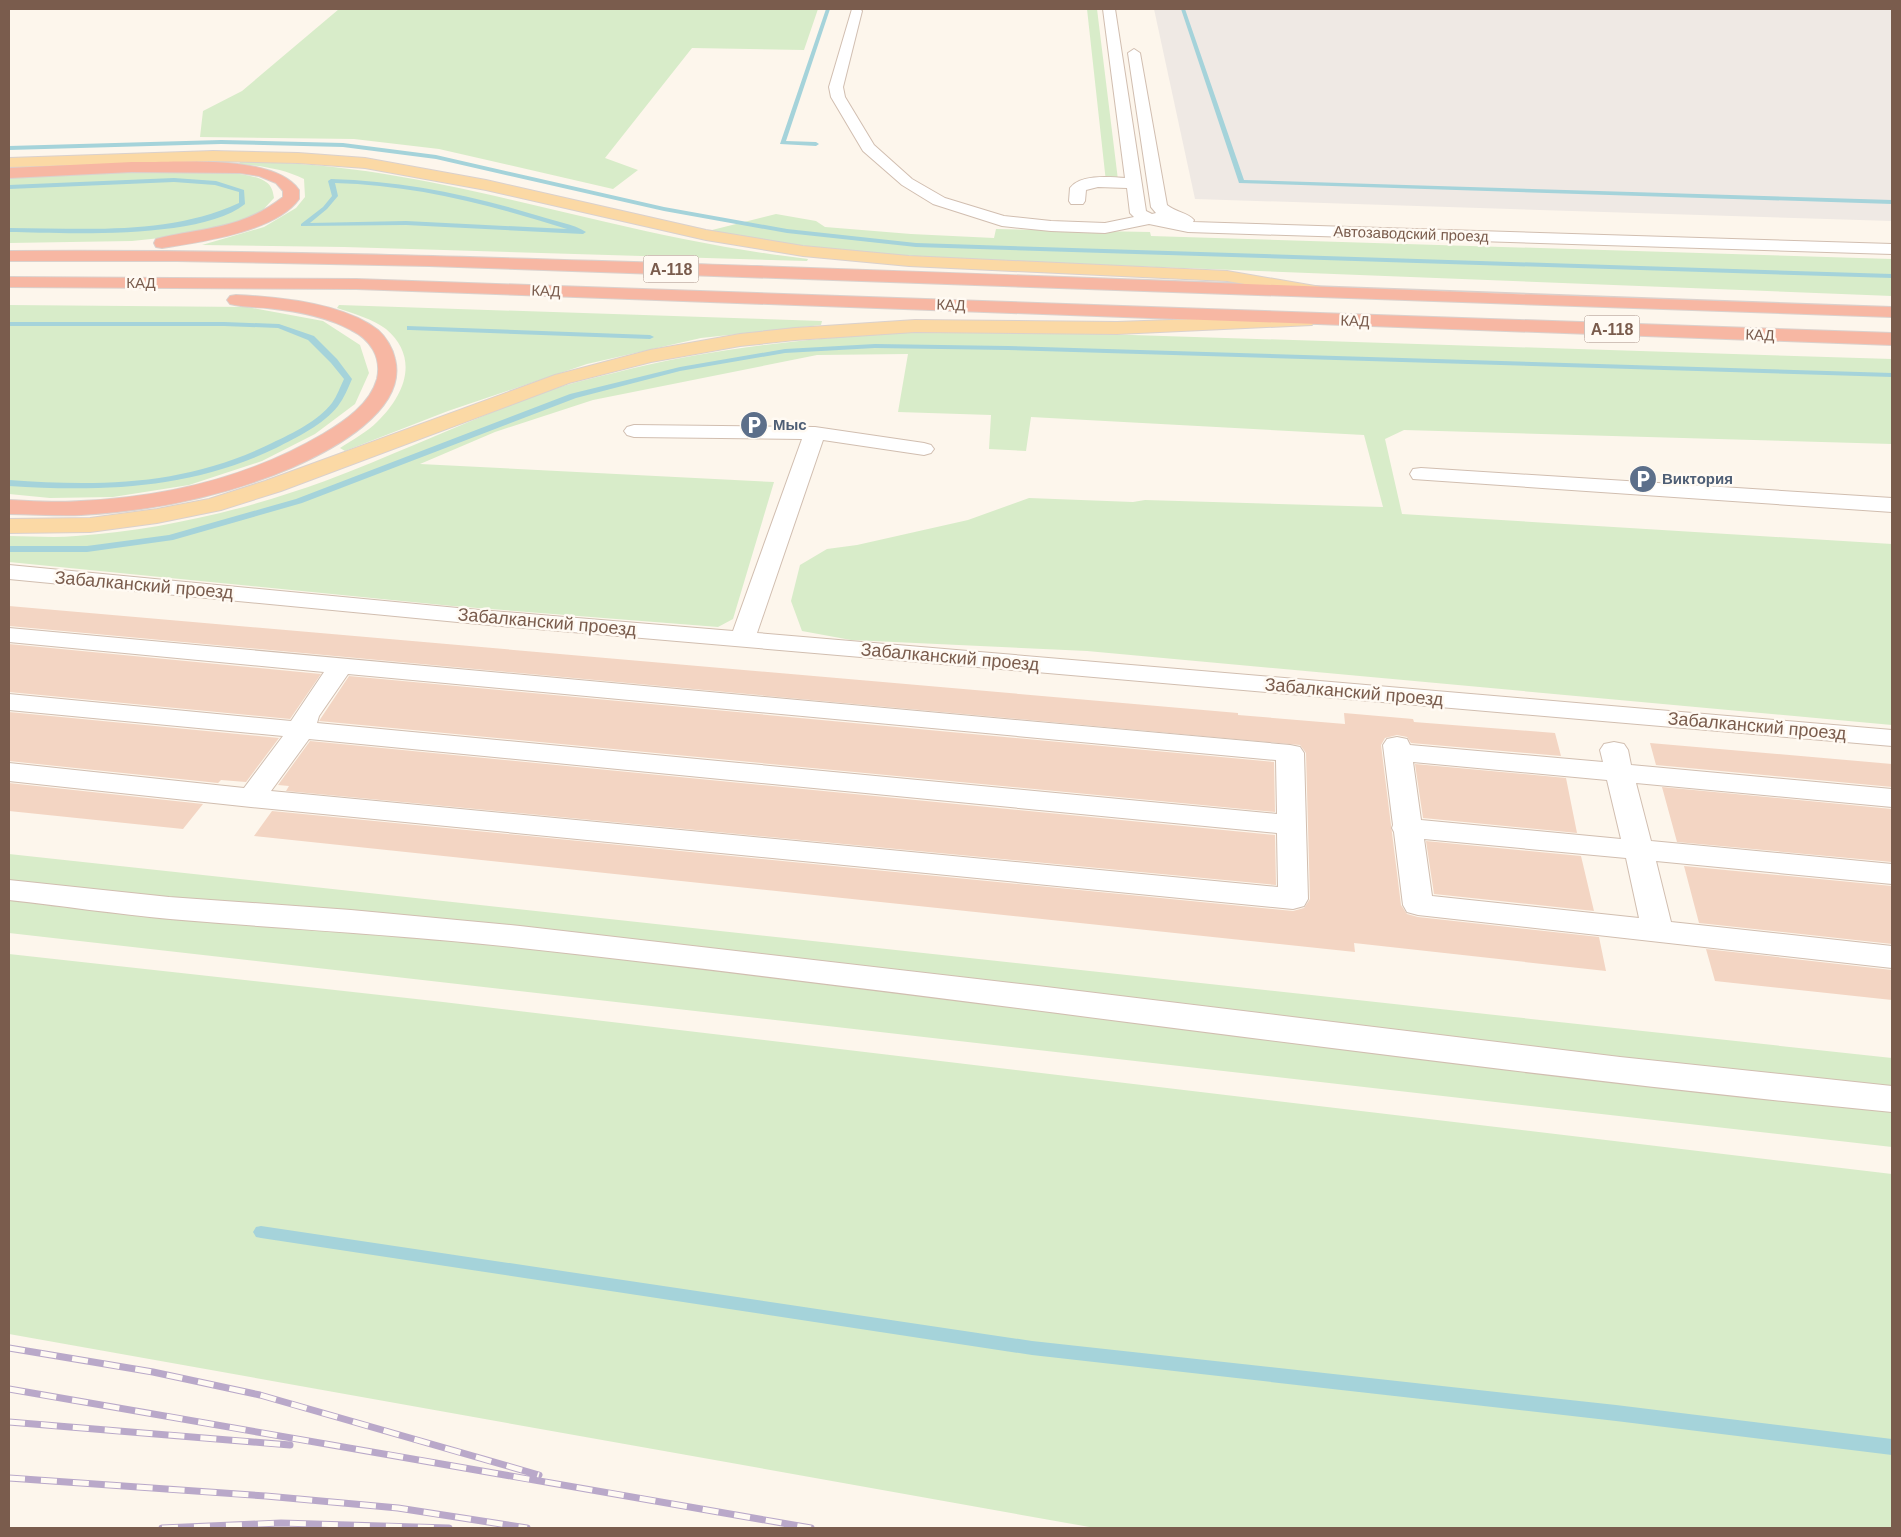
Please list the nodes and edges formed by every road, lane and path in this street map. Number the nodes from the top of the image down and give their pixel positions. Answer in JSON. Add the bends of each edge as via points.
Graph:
{"nodes":[{"id":1,"x":1109,"y":9,"type":"edge"},
{"id":2,"x":856,"y":11,"type":"dead end"},
{"id":3,"x":1131,"y":38,"type":"dead end"},
{"id":4,"x":9,"y":164,"type":"edge"},
{"id":5,"x":9,"y":173,"type":"edge"},
{"id":6,"x":1133,"y":183,"type":"junction"},
{"id":7,"x":1077,"y":201,"type":"dead end"},
{"id":8,"x":1169,"y":215,"type":"junction"},
{"id":9,"x":1150,"y":219,"type":"junction"},
{"id":10,"x":1892,"y":242,"type":"edge"},
{"id":11,"x":1892,"y":249,"type":"edge"},
{"id":12,"x":9,"y":256,"type":"edge"},
{"id":13,"x":9,"y":282,"type":"edge"},
{"id":14,"x":39,"y":282,"type":"junction"},
{"id":15,"x":1332,"y":293,"type":"junction"},
{"id":16,"x":1892,"y":312,"type":"edge"},
{"id":17,"x":1331,"y":320,"type":"junction"},
{"id":18,"x":1892,"y":339,"type":"edge"},
{"id":19,"x":634,"y":431,"type":"dead end"},
{"id":20,"x":815,"y":433,"type":"junction"},
{"id":21,"x":924,"y":449,"type":"dead end"},
{"id":22,"x":1421,"y":474,"type":"dead end"},
{"id":23,"x":1892,"y":505,"type":"edge"},
{"id":24,"x":9,"y":507,"type":"edge"},
{"id":25,"x":9,"y":526,"type":"edge"},
{"id":26,"x":9,"y":572,"type":"edge"},
{"id":27,"x":9,"y":635,"type":"edge"},
{"id":28,"x":743,"y":639,"type":"junction"},
{"id":29,"x":342,"y":665,"type":"junction"},
{"id":30,"x":9,"y":702,"type":"edge"},
{"id":31,"x":301,"y":731,"type":"junction"},
{"id":32,"x":1892,"y":738,"type":"edge"},
{"id":33,"x":1617,"y":762,"type":"junction"},
{"id":34,"x":9,"y":772,"type":"edge"},
{"id":35,"x":252,"y":798,"type":"junction"},
{"id":36,"x":1892,"y":798,"type":"edge"},
{"id":37,"x":1291,"y":825,"type":"junction"},
{"id":38,"x":1406,"y":828,"type":"junction"},
{"id":39,"x":1638,"y":849,"type":"junction"},
{"id":40,"x":1892,"y":874,"type":"edge"},
{"id":41,"x":9,"y":890,"type":"edge"},
{"id":42,"x":1658,"y":932,"type":"junction"},
{"id":43,"x":1892,"y":957,"type":"edge"},
{"id":44,"x":1892,"y":1099,"type":"edge"}],
"edges":[{"from":1,"to":6,"type":"street"},
{"from":2,"to":9,"type":"street","via":[[836,87],[838,97],[868,148],[921,192],[980,215],[1025,224],[1105,228]]},
{"from":3,"to":8,"type":"street","via":[[1158,207]]},
{"from":4,"to":15,"type":"main road","via":[[213,156],[364,164],[486,185],[706,235],[803,251],[909,261],[1226,276]]},
{"from":5,"to":12,"type":"highway","via":[[132,167],[240,168],[263,172],[281,180],[291,190],[291,199],[278,210],[224,232],[154,244],[122,244]]},
{"from":6,"to":7,"type":"street","via":[[1083,185],[1078,188]]},
{"from":6,"to":9,"type":"street","via":[[1138,212]]},
{"from":8,"to":9,"type":"street"},
{"from":8,"to":10,"type":"street","name":"Автозаводский проезд","via":[[1222,222]]},
{"from":9,"to":11,"type":"street","name":"Автозаводский проезд","via":[[1188,227]]},
{"from":12,"to":15,"type":"highway","name":"КАД","number":"А-118","via":[[119,254],[379,260]]},
{"from":13,"to":14,"type":"highway","name":"КАД","number":"А-118"},
{"from":14,"to":17,"type":"highway","name":"КАД","number":"А-118","via":[[356,284]]},
{"from":14,"to":24,"type":"highway","via":[[93,294],[254,301],[313,311],[346,321],[371,334],[390,364],[386,385],[375,405],[354,424],[325,443],[258,473],[196,492],[130,504],[79,508]]},
{"from":15,"to":16,"type":"highway","name":"КАД","number":"А-118"},
{"from":17,"to":18,"type":"highway","name":"КАД","number":"А-118"},
{"from":17,"to":25,"type":"main road","via":[[1117,328],[915,326],[740,340],[650,356],[562,379],[274,486],[212,505],[90,525]]},
{"from":19,"to":20,"type":"street"},
{"from":20,"to":21,"type":"street"},
{"from":20,"to":28,"type":"street"},
{"from":22,"to":23,"type":"street"},
{"from":26,"to":28,"type":"street","name":"Забалканский проезд"},
{"from":27,"to":29,"type":"street"},
{"from":28,"to":32,"type":"street","name":"Забалканский проезд"},
{"from":29,"to":31,"type":"street","via":[[306,716]]},
{"from":29,"to":37,"type":"street","via":[[1290,753]]},
{"from":30,"to":31,"type":"street"},
{"from":31,"to":35,"type":"street"},
{"from":31,"to":37,"type":"street"},
{"from":33,"to":36,"type":"street"},
{"from":33,"to":38,"type":"street","via":[[1397,749]]},
{"from":33,"to":39,"type":"street"},
{"from":34,"to":35,"type":"street"},
{"from":35,"to":37,"type":"street","via":[[1293,898]]},
{"from":38,"to":39,"type":"street"},
{"from":38,"to":42,"type":"street","via":[[1418,905]]},
{"from":39,"to":40,"type":"street"},
{"from":39,"to":42,"type":"street"},
{"from":41,"to":44,"type":"street","via":[[169,908],[520,937],[1620,1070]]},
{"from":42,"to":43,"type":"street"}]}
